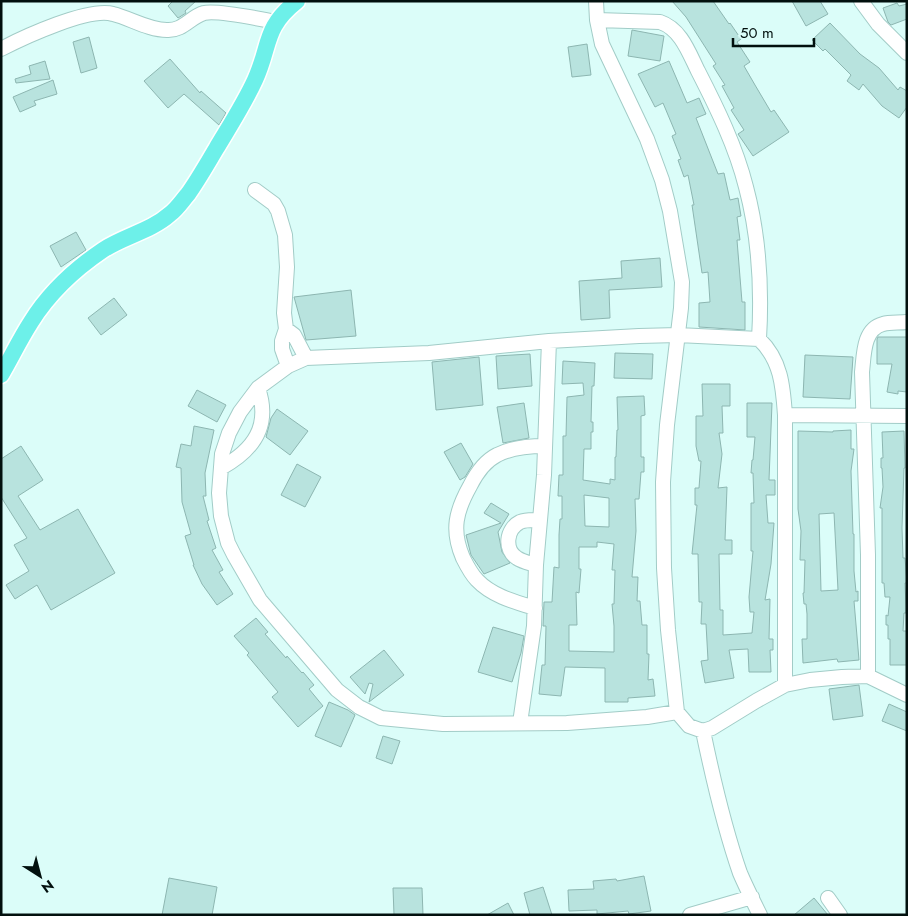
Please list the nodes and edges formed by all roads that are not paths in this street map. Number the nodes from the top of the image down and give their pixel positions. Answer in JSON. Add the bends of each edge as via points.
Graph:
{"nodes":[{"id":1,"x":297,"y":1,"type":"edge"},
{"id":2,"x":596,"y":1,"type":"edge"},
{"id":3,"x":861,"y":1,"type":"edge"},
{"id":4,"x":597,"y":20,"type":"junction"},
{"id":5,"x":276,"y":22,"type":"junction"},
{"id":6,"x":902,"y":41,"type":"edge"},
{"id":7,"x":1,"y":49,"type":"edge"},
{"id":8,"x":907,"y":53,"type":"edge"},
{"id":9,"x":255,"y":190,"type":"dead end"},
{"id":10,"x":907,"y":322,"type":"edge"},
{"id":11,"x":286,"y":329,"type":"junction"},
{"id":12,"x":678,"y":335,"type":"junction"},
{"id":13,"x":759,"y":339,"type":"junction"},
{"id":14,"x":549,"y":341,"type":"junction"},
{"id":15,"x":306,"y":358,"type":"junction"},
{"id":16,"x":288,"y":366,"type":"junction"},
{"id":17,"x":1,"y":375,"type":"edge"},
{"id":18,"x":258,"y":388,"type":"junction"},
{"id":19,"x":785,"y":415,"type":"junction"},
{"id":20,"x":863,"y":415,"type":"junction"},
{"id":21,"x":907,"y":416,"type":"edge"},
{"id":22,"x":545,"y":446,"type":"junction"},
{"id":23,"x":221,"y":468,"type":"junction"},
{"id":24,"x":540,"y":520,"type":"junction"},
{"id":25,"x":536,"y":566,"type":"junction"},
{"id":26,"x":535,"y":608,"type":"junction"},
{"id":27,"x":868,"y":676,"type":"junction"},
{"id":28,"x":785,"y":685,"type":"junction"},
{"id":29,"x":907,"y":695,"type":"edge"},
{"id":30,"x":677,"y":712,"type":"junction"},
{"id":31,"x":520,"y":723,"type":"junction"},
{"id":32,"x":703,"y":731,"type":"junction"},
{"id":33,"x":752,"y":897,"type":"junction"},
{"id":34,"x":828,"y":898,"type":"dead end"},
{"id":35,"x":690,"y":915,"type":"edge"},
{"id":36,"x":760,"y":915,"type":"edge"},
{"id":37,"x":840,"y":915,"type":"edge"}],
"edges":[{"from":1,"to":5,"type":"main road"},
{"from":2,"to":4,"type":"street"},
{"from":3,"to":6,"type":"street","via":[[878,24]]},
{"from":4,"to":12,"type":"street","via":[[602,44],[646,139],[670,211],[682,282]]},
{"from":4,"to":13,"type":"street","via":[[668,24],[683,42],[703,80],[732,143],[746,187],[758,261]]},
{"from":5,"to":7,"type":"street","via":[[210,12],[178,29],[159,30],[112,13],[92,13]]},
{"from":5,"to":17,"type":"main road","via":[[255,79],[186,196],[160,222],[103,250],[63,282],[30,322]]},
{"from":6,"to":8,"type":"street"},
{"from":9,"to":11,"type":"street","via":[[274,204],[285,235]]},
{"from":10,"to":20,"type":"street","via":[[881,324],[869,333],[862,372]]},
{"from":11,"to":15,"type":"street","via":[[294,335]]},
{"from":11,"to":16,"type":"street","via":[[282,335],[282,349]]},
{"from":12,"to":13,"type":"street"},
{"from":12,"to":14,"type":"street"},
{"from":12,"to":30,"type":"street","via":[[663,482],[664,568]]},
{"from":13,"to":19,"type":"street","via":[[770,350],[780,374]]},
{"from":14,"to":15,"type":"street","via":[[428,353]]},
{"from":14,"to":22,"type":"street"},
{"from":15,"to":16,"type":"street"},
{"from":16,"to":18,"type":"street"},
{"from":18,"to":23,"type":"street","via":[[246,402],[229,433]]},
{"from":18,"to":23,"type":"street","via":[[263,416],[255,439],[236,460]]},
{"from":19,"to":20,"type":"street"},
{"from":19,"to":28,"type":"street"},
{"from":20,"to":21,"type":"street"},
{"from":20,"to":27,"type":"street"},
{"from":22,"to":24,"type":"street"},
{"from":22,"to":26,"type":"street","via":[[514,449],[485,463],[465,495],[456,519],[461,553],[478,582],[510,600]]},
{"from":23,"to":31,"type":"street","via":[[221,516],[234,556],[260,600],[337,690],[359,707],[381,718],[443,724]]},
{"from":24,"to":25,"type":"street"},
{"from":24,"to":25,"type":"street","via":[[518,522],[508,535],[510,551],[517,558]]},
{"from":25,"to":26,"type":"street"},
{"from":26,"to":31,"type":"street"},
{"from":27,"to":28,"type":"street"},
{"from":27,"to":29,"type":"street"},
{"from":28,"to":32,"type":"street"},
{"from":30,"to":31,"type":"street","via":[[567,724]]},
{"from":30,"to":32,"type":"street","via":[[689,726]]},
{"from":32,"to":33,"type":"street","via":[[718,801],[741,874]]},
{"from":33,"to":35,"type":"street"},
{"from":33,"to":36,"type":"street"},
{"from":34,"to":37,"type":"street"}]}
